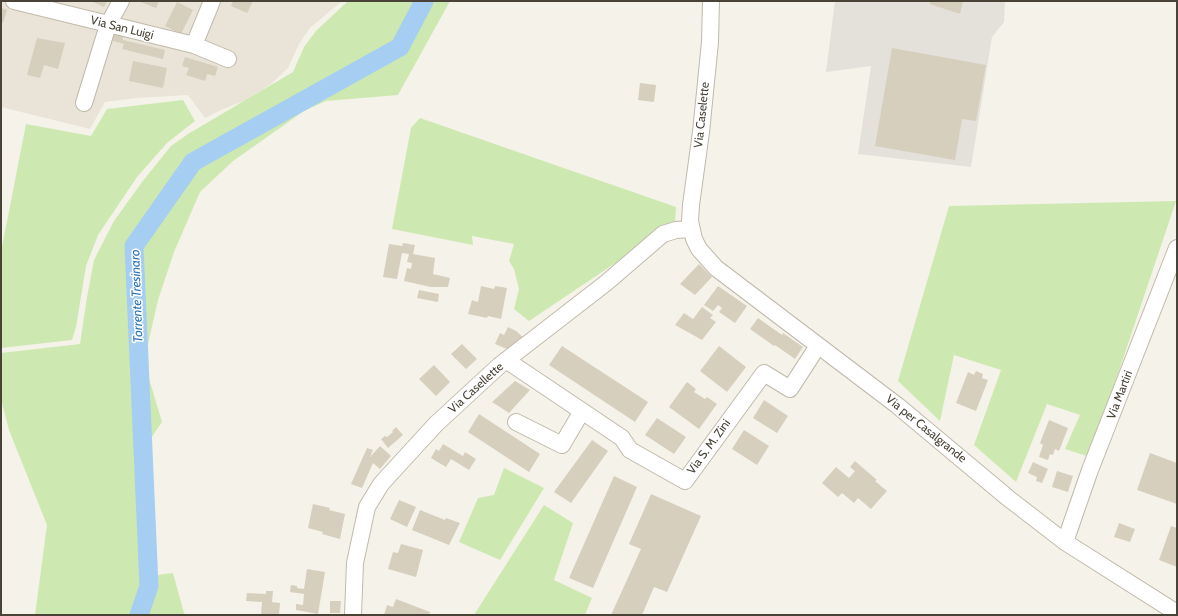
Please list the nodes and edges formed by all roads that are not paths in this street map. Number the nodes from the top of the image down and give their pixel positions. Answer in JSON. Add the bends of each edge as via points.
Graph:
{"nodes":[{"id":1,"x":14,"y":1,"type":"edge"},
{"id":2,"x":121,"y":1,"type":"edge"},
{"id":3,"x":212,"y":1,"type":"edge"},
{"id":4,"x":711,"y":1,"type":"edge"},
{"id":5,"x":33,"y":3,"type":"edge"},
{"id":6,"x":108,"y":25,"type":"junction"},
{"id":7,"x":194,"y":45,"type":"junction"},
{"id":8,"x":228,"y":59,"type":"dead end"},
{"id":9,"x":84,"y":103,"type":"dead end"},
{"id":10,"x":691,"y":229,"type":"junction"},
{"id":11,"x":1177,"y":248,"type":"edge"},
{"id":12,"x":814,"y":352,"type":"dead end"},
{"id":13,"x":506,"y":360,"type":"junction"},
{"id":14,"x":582,"y":411,"type":"junction"},
{"id":15,"x":516,"y":422,"type":"dead end"},
{"id":16,"x":1065,"y":542,"type":"junction"},
{"id":17,"x":1177,"y":613,"type":"edge"},
{"id":18,"x":353,"y":615,"type":"edge"}],
"edges":[{"from":1,"to":5,"type":"street","name":"Via San Luigi"},
{"from":2,"to":6,"type":"street"},
{"from":3,"to":7,"type":"street"},
{"from":4,"to":10,"type":"street","name":"Via Caselette","via":[[710,42],[691,205]]},
{"from":5,"to":6,"type":"street","name":"Via San Luigi"},
{"from":6,"to":7,"type":"street","name":"Via San Luigi"},
{"from":6,"to":9,"type":"street"},
{"from":7,"to":8,"type":"street","name":"Via San Luigi"},
{"from":10,"to":13,"type":"street","name":"Via Casellette","via":[[663,234],[606,284]]},
{"from":10,"to":16,"type":"street","name":"Via per Casalgrande","via":[[699,249],[716,268],[898,406]]},
{"from":11,"to":16,"type":"street","name":"Via Martiri"},
{"from":12,"to":14,"type":"street","name":"Via S. M. Zini","via":[[790,389],[764,373],[685,481],[630,450],[622,438]]},
{"from":13,"to":14,"type":"street","name":"Via S. M. Zini"},
{"from":13,"to":18,"type":"street","name":"Via Casellette","via":[[436,424],[381,484],[366,508],[355,563]]},
{"from":14,"to":15,"type":"street","via":[[562,445]]},
{"from":16,"to":17,"type":"street","name":"Via per Casalgrande"}]}
